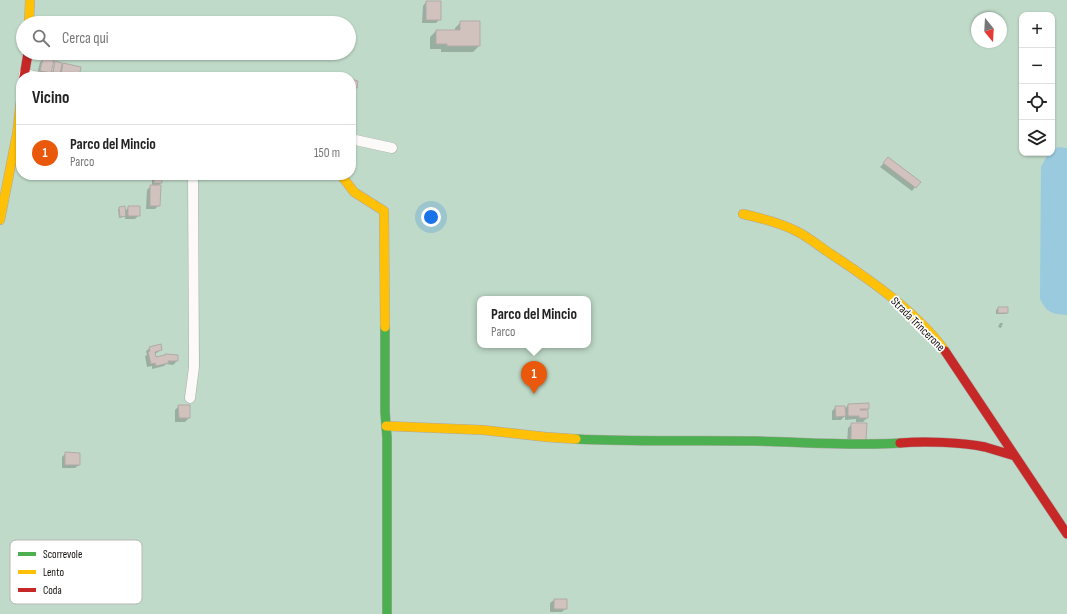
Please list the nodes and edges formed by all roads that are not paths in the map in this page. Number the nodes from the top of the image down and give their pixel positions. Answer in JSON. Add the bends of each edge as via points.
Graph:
{"nodes":[{"id":1,"x":30,"y":0,"type":"edge"},
{"id":2,"x":29,"y":16,"type":"edge"},
{"id":3,"x":27,"y":60,"type":"edge"},
{"id":4,"x":25,"y":72,"type":"edge"},
{"id":5,"x":16,"y":139,"type":"edge"},
{"id":6,"x":356,"y":140,"type":"edge"},
{"id":7,"x":392,"y":148,"type":"dead end"},
{"id":8,"x":193,"y":180,"type":"edge"},
{"id":9,"x":344,"y":180,"type":"edge"},
{"id":10,"x":743,"y":214,"type":"dead end"},
{"id":11,"x":0,"y":220,"type":"edge"},
{"id":12,"x":190,"y":398,"type":"dead end"},
{"id":13,"x":386,"y":426,"type":"junction"},
{"id":14,"x":1015,"y":456,"type":"junction"},
{"id":15,"x":1067,"y":534,"type":"edge"},
{"id":16,"x":387,"y":614,"type":"edge"}],
"edges":[{"from":1,"to":2,"type":"street"},
{"from":3,"to":4,"type":"street"},
{"from":5,"to":11,"type":"street"},
{"from":6,"to":7,"type":"street"},
{"from":8,"to":12,"type":"street","via":[[194,367]]},
{"from":9,"to":13,"type":"street","via":[[357,195],[384,211]]},
{"from":10,"to":14,"type":"street","name":"Strada Trincerone","via":[[798,232],[896,301],[941,344]]},
{"from":13,"to":14,"type":"street","via":[[483,430],[602,440],[961,444],[984,447]]},
{"from":13,"to":16,"type":"street"},
{"from":14,"to":15,"type":"street","name":"Strada Trincerone"}]}
